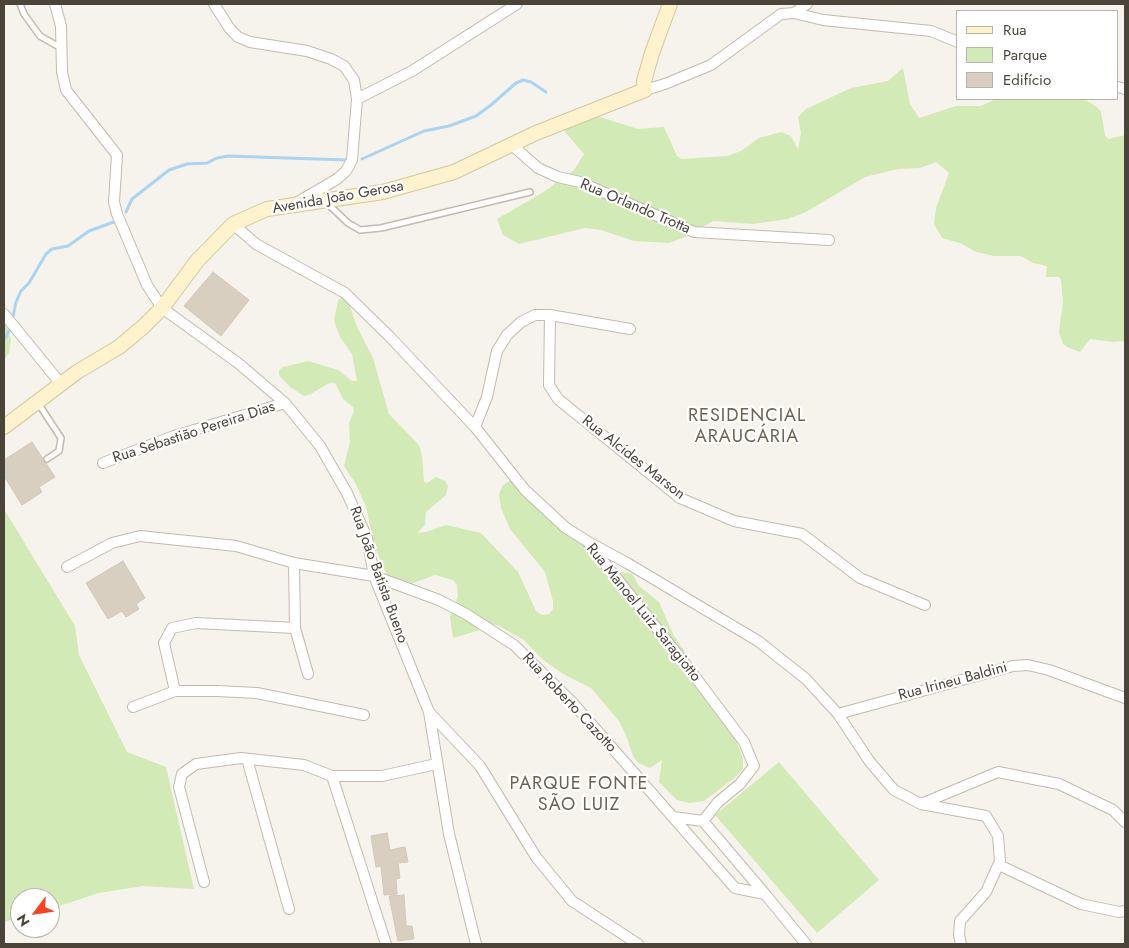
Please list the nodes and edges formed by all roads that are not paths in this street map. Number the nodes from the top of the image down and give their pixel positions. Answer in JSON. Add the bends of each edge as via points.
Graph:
{"nodes":[{"id":1,"x":20,"y":4,"type":"edge"},
{"id":2,"x":55,"y":4,"type":"edge"},
{"id":3,"x":214,"y":4,"type":"edge"},
{"id":4,"x":517,"y":4,"type":"edge"},
{"id":5,"x":670,"y":4,"type":"edge"},
{"id":6,"x":808,"y":4,"type":"edge"},
{"id":7,"x":793,"y":8,"type":"edge"},
{"id":8,"x":956,"y":41,"type":"edge"},
{"id":9,"x":61,"y":48,"type":"junction"},
{"id":10,"x":645,"y":90,"type":"junction"},
{"id":11,"x":357,"y":99,"type":"junction"},
{"id":12,"x":512,"y":145,"type":"junction"},
{"id":13,"x":530,"y":192,"type":"dead end"},
{"id":14,"x":325,"y":201,"type":"junction"},
{"id":15,"x":291,"y":206,"type":"junction"},
{"id":16,"x":233,"y":224,"type":"junction"},
{"id":17,"x":829,"y":240,"type":"dead end"},
{"id":18,"x":162,"y":308,"type":"junction"},
{"id":19,"x":4,"y":314,"type":"edge"},
{"id":20,"x":550,"y":315,"type":"junction"},
{"id":21,"x":630,"y":329,"type":"dead end"},
{"id":22,"x":61,"y":384,"type":"junction"},
{"id":23,"x":37,"y":401,"type":"junction"},
{"id":24,"x":285,"y":403,"type":"junction"},
{"id":25,"x":4,"y":427,"type":"edge"},
{"id":26,"x":475,"y":427,"type":"junction"},
{"id":27,"x":47,"y":459,"type":"dead end"},
{"id":28,"x":103,"y":463,"type":"dead end"},
{"id":29,"x":586,"y":541,"type":"junction"},
{"id":30,"x":294,"y":563,"type":"junction"},
{"id":31,"x":67,"y":568,"type":"dead end"},
{"id":32,"x":374,"y":576,"type":"junction"},
{"id":33,"x":925,"y":604,"type":"dead end"},
{"id":34,"x":295,"y":628,"type":"junction"},
{"id":35,"x":308,"y":674,"type":"dead end"},
{"id":36,"x":174,"y":691,"type":"junction"},
{"id":37,"x":1125,"y":698,"type":"edge"},
{"id":38,"x":133,"y":707,"type":"dead end"},
{"id":39,"x":429,"y":712,"type":"junction"},
{"id":40,"x":364,"y":714,"type":"dead end"},
{"id":41,"x":838,"y":714,"type":"junction"},
{"id":42,"x":247,"y":759,"type":"junction"},
{"id":43,"x":436,"y":764,"type":"junction"},
{"id":44,"x":332,"y":776,"type":"junction"},
{"id":45,"x":921,"y":804,"type":"junction"},
{"id":46,"x":673,"y":817,"type":"junction"},
{"id":47,"x":703,"y":821,"type":"junction"},
{"id":48,"x":1125,"y":822,"type":"edge"},
{"id":49,"x":999,"y":865,"type":"junction"},
{"id":50,"x":204,"y":882,"type":"dead end"},
{"id":51,"x":765,"y":894,"type":"junction"},
{"id":52,"x":290,"y":909,"type":"dead end"},
{"id":53,"x":1125,"y":911,"type":"edge"},
{"id":54,"x":386,"y":944,"type":"edge"},
{"id":55,"x":476,"y":944,"type":"edge"},
{"id":56,"x":638,"y":944,"type":"edge"},
{"id":57,"x":806,"y":944,"type":"edge"},
{"id":58,"x":961,"y":944,"type":"edge"}],
"edges":[{"from":1,"to":9,"type":"lane","via":[[40,36]]},
{"from":2,"to":9,"type":"street","via":[[61,26]]},
{"from":3,"to":11,"type":"street","via":[[238,37],[250,42],[307,51],[344,66],[354,80]]},
{"from":4,"to":11,"type":"street","via":[[412,71]]},
{"from":5,"to":10,"type":"main road","via":[[652,53],[644,81]]},
{"from":6,"to":7,"type":"street"},
{"from":7,"to":8,"type":"street","via":[[823,20],[931,31]]},
{"from":7,"to":10,"type":"street","via":[[711,65]]},
{"from":9,"to":18,"type":"street","via":[[66,90],[116,155],[114,202],[117,214],[147,285]]},
{"from":10,"to":12,"type":"main road","name":"Avenida João Gerosa"},
{"from":11,"to":15,"type":"street","via":[[355,146],[346,171]]},
{"from":12,"to":14,"type":"main road","name":"Avenida João Gerosa","via":[[454,172],[410,186]]},
{"from":12,"to":17,"type":"street","name":"Rua Orlando Trotta","via":[[538,168],[580,182],[694,232]]},
{"from":13,"to":14,"type":"lane","via":[[381,228],[360,230]]},
{"from":14,"to":15,"type":"main road","name":"Avenida João Gerosa"},
{"from":15,"to":16,"type":"main road","name":"Avenida João Gerosa","via":[[267,209]]},
{"from":16,"to":18,"type":"main road","name":"Avenida João Gerosa","via":[[197,260]]},
{"from":16,"to":26,"type":"street","name":"Rua Manoel Luiz Saragiotto","via":[[256,244],[345,293]]},
{"from":18,"to":22,"type":"main road","name":"Avenida João Gerosa","via":[[119,347]]},
{"from":18,"to":24,"type":"street","name":"Rua João Batista Bueno","via":[[238,363]]},
{"from":19,"to":22,"type":"street"},
{"from":20,"to":21,"type":"street"},
{"from":20,"to":26,"type":"street","via":[[534,316],[521,322],[507,335],[497,351],[487,396]]},
{"from":20,"to":33,"type":"street","name":"Rua Alcides Marson","via":[[549,385],[558,399],[680,498],[734,521],[802,534],[860,578]]},
{"from":22,"to":23,"type":"main road","name":"Avenida João Gerosa"},
{"from":23,"to":25,"type":"main road","name":"Avenida João Gerosa"},
{"from":23,"to":27,"type":"lane","via":[[61,438],[59,451]]},
{"from":24,"to":28,"type":"street","name":"Rua Sebastião Pereira Dias","via":[[174,436]]},
{"from":24,"to":32,"type":"street","name":"Rua João Batista Bueno","via":[[320,446],[347,493],[368,538]]},
{"from":26,"to":29,"type":"street","name":"Rua Manoel Luiz Saragiotto","via":[[525,490],[566,528]]},
{"from":29,"to":41,"type":"street","via":[[758,641],[806,678]]},
{"from":29,"to":47,"type":"street","name":"Rua Manoel Luiz Saragiotto","via":[[690,670],[744,742],[751,757],[754,766],[749,774],[718,802]]},
{"from":30,"to":31,"type":"street","name":"Rua Roberto Cazotto","via":[[236,546],[140,536],[112,542]]},
{"from":30,"to":32,"type":"street","name":"Rua Roberto Cazotto"},
{"from":30,"to":34,"type":"street"},
{"from":32,"to":39,"type":"street","name":"Rua João Batista Bueno"},
{"from":32,"to":46,"type":"street","name":"Rua Roberto Cazotto","via":[[452,607],[514,645],[572,702]]},
{"from":34,"to":35,"type":"street"},
{"from":34,"to":36,"type":"street","via":[[196,623],[172,628],[164,643]]},
{"from":36,"to":38,"type":"street"},
{"from":36,"to":40,"type":"street","via":[[257,693]]},
{"from":37,"to":41,"type":"street","name":"Rua Irineu Baldini","via":[[1028,665],[1013,666]]},
{"from":39,"to":43,"type":"street","name":"Rua João Batista Bueno"},
{"from":39,"to":56,"type":"street","via":[[480,766],[536,857],[572,901]]},
{"from":41,"to":45,"type":"street","via":[[870,762],[894,790]]},
{"from":42,"to":44,"type":"street","via":[[304,765]]},
{"from":42,"to":50,"type":"street","via":[[204,762],[182,774],[179,787]]},
{"from":42,"to":52,"type":"street"},
{"from":43,"to":44,"type":"street","via":[[382,776]]},
{"from":43,"to":55,"type":"street","name":"Rua João Batista Bueno"},
{"from":44,"to":54,"type":"street"},
{"from":45,"to":48,"type":"street","via":[[998,772],[1059,784],[1113,810]]},
{"from":45,"to":49,"type":"street","via":[[986,816],[998,836]]},
{"from":46,"to":47,"type":"street"},
{"from":46,"to":51,"type":"street","name":"Rua Roberto Cazotto","via":[[735,888]]},
{"from":47,"to":51,"type":"street"},
{"from":49,"to":53,"type":"street","via":[[1081,904]]},
{"from":49,"to":58,"type":"street","via":[[986,892],[960,921]]},
{"from":51,"to":57,"type":"street"}]}
